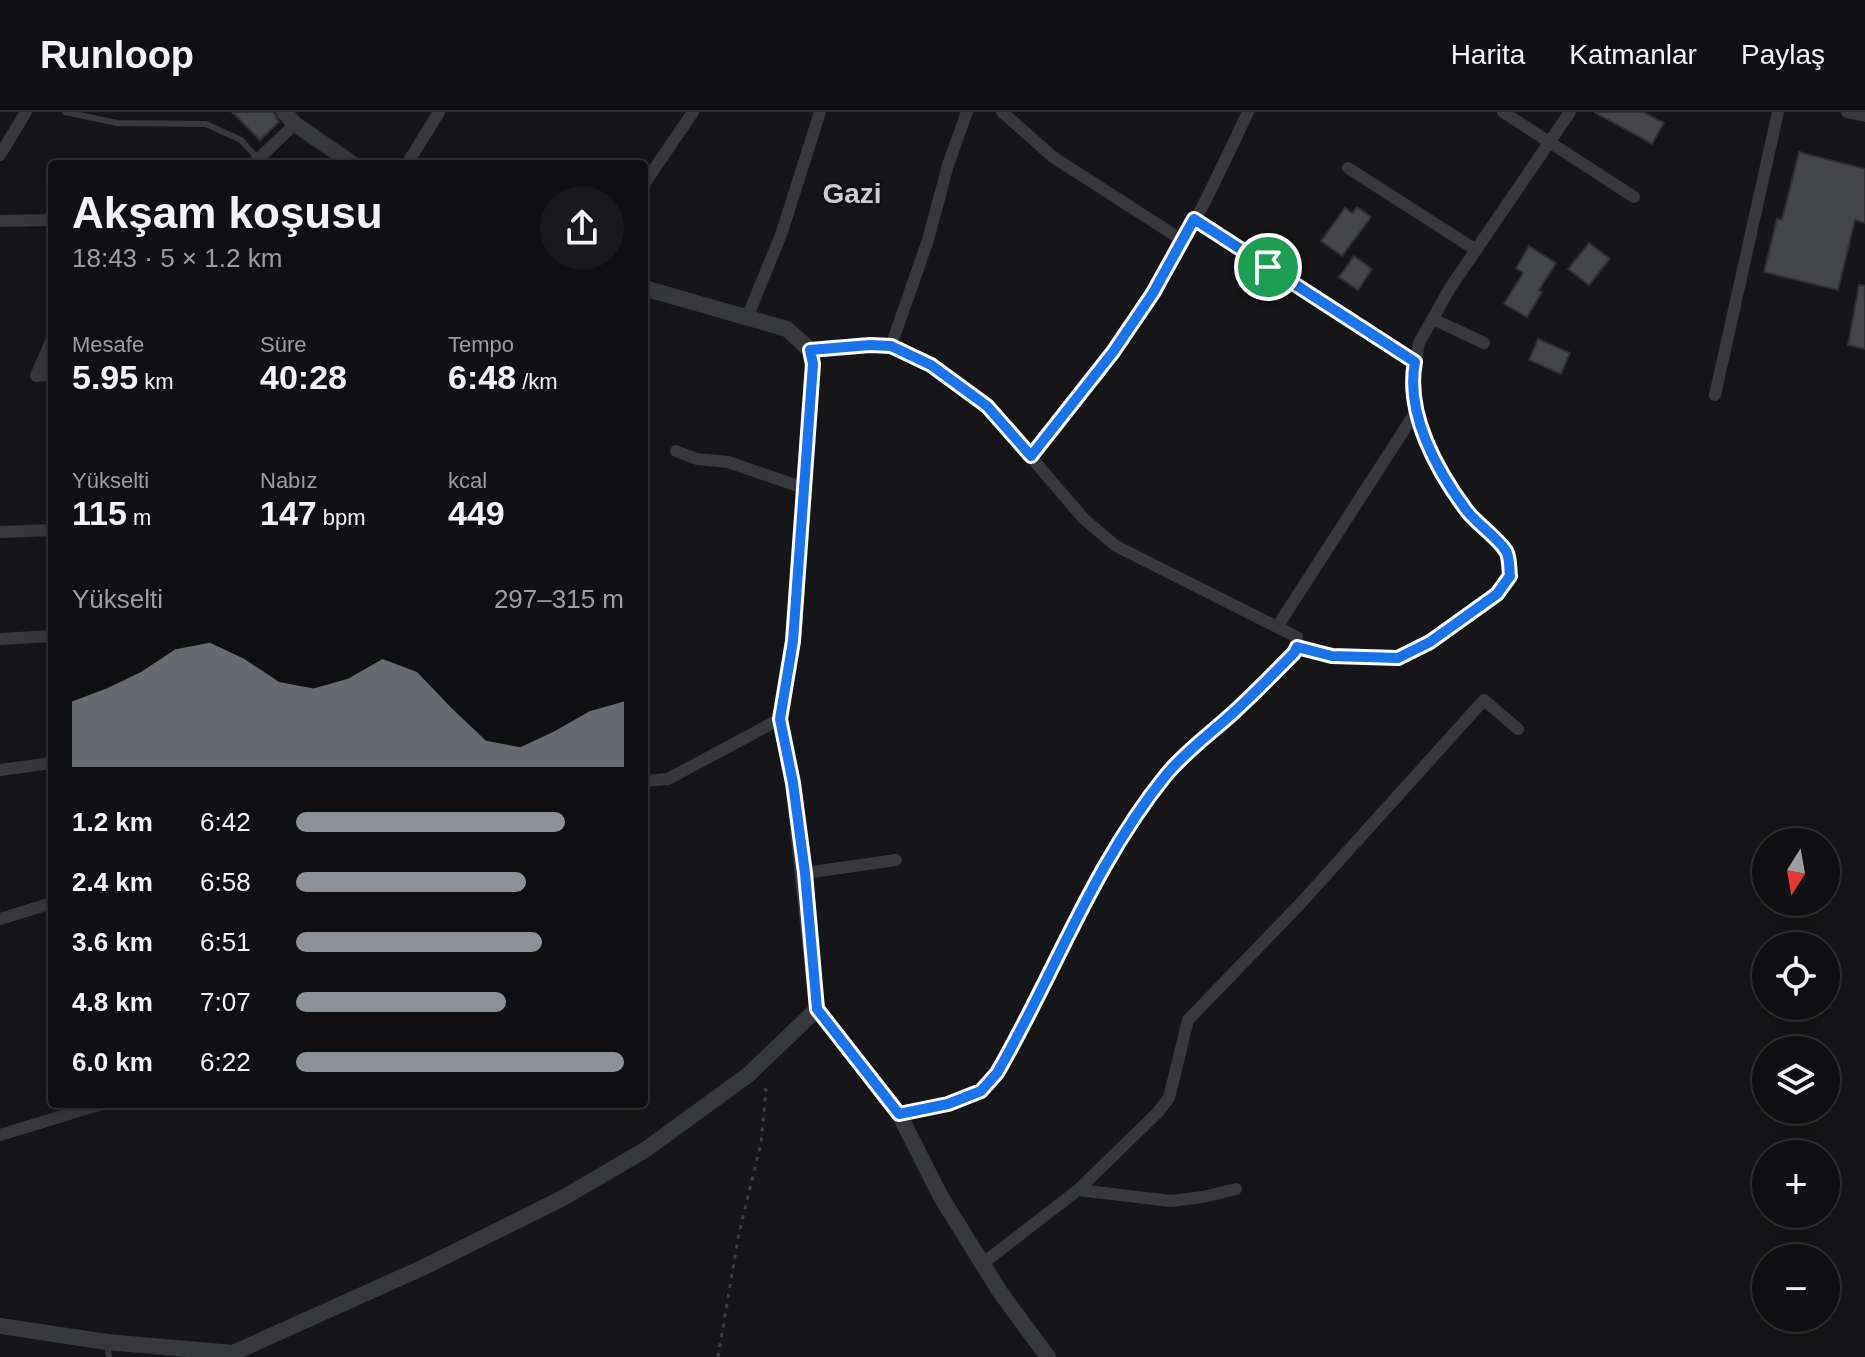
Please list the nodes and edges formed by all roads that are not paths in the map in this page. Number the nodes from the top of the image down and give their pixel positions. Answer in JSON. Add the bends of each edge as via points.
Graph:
{"nodes":[{"id":1,"x":26,"y":112,"type":"edge"},
{"id":2,"x":65,"y":112,"type":"edge"},
{"id":3,"x":439,"y":112,"type":"edge"},
{"id":4,"x":820,"y":112,"type":"edge"},
{"id":5,"x":967,"y":112,"type":"edge"},
{"id":6,"x":1002,"y":112,"type":"edge"},
{"id":7,"x":1248,"y":112,"type":"edge"},
{"id":8,"x":1503,"y":112,"type":"edge"},
{"id":9,"x":1570,"y":112,"type":"edge"},
{"id":10,"x":1778,"y":112,"type":"edge"},
{"id":11,"x":1847,"y":112,"type":"edge"},
{"id":12,"x":691,"y":113,"type":"edge"},
{"id":13,"x":1865,"y":116,"type":"edge"},
{"id":14,"x":290,"y":118,"type":"edge"},
{"id":15,"x":1549,"y":142,"type":"junction"},
{"id":16,"x":0,"y":155,"type":"edge"},
{"id":17,"x":255,"y":160,"type":"edge"},
{"id":18,"x":257,"y":160,"type":"edge"},
{"id":19,"x":348,"y":160,"type":"edge"},
{"id":20,"x":409,"y":160,"type":"edge"},
{"id":21,"x":1348,"y":168,"type":"dead end"},
{"id":22,"x":648,"y":178,"type":"edge"},
{"id":23,"x":1634,"y":197,"type":"dead end"},
{"id":24,"x":1194,"y":219,"type":"junction"},
{"id":25,"x":48,"y":220,"type":"edge"},
{"id":26,"x":0,"y":221,"type":"edge"},
{"id":27,"x":1182,"y":240,"type":"junction"},
{"id":28,"x":1476,"y":250,"type":"junction"},
{"id":29,"x":648,"y":289,"type":"edge"},
{"id":30,"x":747,"y":318,"type":"junction"},
{"id":31,"x":1433,"y":319,"type":"junction"},
{"id":32,"x":1484,"y":343,"type":"dead end"},
{"id":33,"x":891,"y":346,"type":"junction"},
{"id":34,"x":48,"y":348,"type":"edge"},
{"id":35,"x":810,"y":350,"type":"junction"},
{"id":36,"x":1415,"y":362,"type":"junction"},
{"id":37,"x":48,"y":374,"type":"edge"},
{"id":38,"x":1715,"y":395,"type":"dead end"},
{"id":39,"x":1417,"y":410,"type":"junction"},
{"id":40,"x":676,"y":451,"type":"dead end"},
{"id":41,"x":1031,"y":456,"type":"junction"},
{"id":42,"x":804,"y":488,"type":"junction"},
{"id":43,"x":48,"y":530,"type":"edge"},
{"id":44,"x":0,"y":532,"type":"edge"},
{"id":45,"x":1277,"y":627,"type":"junction"},
{"id":46,"x":48,"y":636,"type":"edge"},
{"id":47,"x":0,"y":639,"type":"edge"},
{"id":48,"x":1297,"y":647,"type":"junction"},
{"id":49,"x":780,"y":719,"type":"junction"},
{"id":50,"x":1518,"y":729,"type":"dead end"},
{"id":51,"x":48,"y":764,"type":"edge"},
{"id":52,"x":0,"y":770,"type":"edge"},
{"id":53,"x":648,"y":781,"type":"edge"},
{"id":54,"x":896,"y":860,"type":"dead end"},
{"id":55,"x":805,"y":873,"type":"junction"},
{"id":56,"x":48,"y":904,"type":"edge"},
{"id":57,"x":0,"y":919,"type":"edge"},
{"id":58,"x":817,"y":1009,"type":"junction"},
{"id":59,"x":89,"y":1108,"type":"edge"},
{"id":60,"x":899,"y":1114,"type":"junction"},
{"id":61,"x":0,"y":1135,"type":"edge"},
{"id":62,"x":1236,"y":1189,"type":"dead end"},
{"id":63,"x":1078,"y":1190,"type":"junction"},
{"id":64,"x":982,"y":1264,"type":"junction"},
{"id":65,"x":0,"y":1326,"type":"edge"},
{"id":66,"x":108,"y":1350,"type":"edge"},
{"id":67,"x":234,"y":1355,"type":"edge"},
{"id":68,"x":1048,"y":1357,"type":"edge"}],
"edges":[{"from":1,"to":16,"type":"street"},
{"from":2,"to":17,"type":"lane","via":[[117,123],[206,124],[241,140]]},
{"from":3,"to":20,"type":"street"},
{"from":4,"to":30,"type":"street","via":[[782,232]]},
{"from":5,"to":33,"type":"street"},
{"from":6,"to":27,"type":"street","via":[[1053,157]]},
{"from":7,"to":24,"type":"street"},
{"from":8,"to":15,"type":"street"},
{"from":9,"to":15,"type":"street"},
{"from":10,"to":38,"type":"street"},
{"from":11,"to":13,"type":"street"},
{"from":12,"to":22,"type":"street"},
{"from":14,"to":18,"type":"street"},
{"from":14,"to":19,"type":"street"},
{"from":15,"to":23,"type":"street"},
{"from":15,"to":28,"type":"street"},
{"from":21,"to":28,"type":"street"},
{"from":24,"to":27,"type":"street"},
{"from":24,"to":36,"type":"street"},
{"from":25,"to":26,"type":"street"},
{"from":27,"to":41,"type":"street","via":[[1113,352]]},
{"from":28,"to":31,"type":"street"},
{"from":29,"to":30,"type":"street"},
{"from":30,"to":35,"type":"street","via":[[787,329]]},
{"from":31,"to":32,"type":"street"},
{"from":31,"to":36,"type":"street"},
{"from":33,"to":35,"type":"street"},
{"from":33,"to":41,"type":"street","via":[[931,365],[987,406]]},
{"from":34,"to":37,"type":"street","via":[[36,376]]},
{"from":35,"to":42,"type":"street"},
{"from":36,"to":39,"type":"street"},
{"from":39,"to":45,"type":"street"},
{"from":39,"to":48,"type":"street","via":[[1439,472],[1508,553],[1510,576],[1497,594],[1398,658],[1332,656]]},
{"from":40,"to":42,"type":"street"},
{"from":41,"to":45,"type":"street","via":[[1084,519],[1116,546]]},
{"from":42,"to":49,"type":"street","via":[[793,641]]},
{"from":43,"to":44,"type":"street"},
{"from":45,"to":48,"type":"street","via":[[1297,637]]},
{"from":46,"to":47,"type":"street"},
{"from":48,"to":60,"type":"street","via":[[1195,744],[1138,813],[1080,911],[997,1073],[981,1091]]},
{"from":49,"to":53,"type":"street","via":[[668,779]]},
{"from":49,"to":55,"type":"street"},
{"from":50,"to":63,"type":"street","via":[[1484,700],[1188,1020],[1169,1098]]},
{"from":51,"to":52,"type":"street"},
{"from":54,"to":55,"type":"street"},
{"from":55,"to":58,"type":"street"},
{"from":56,"to":57,"type":"street"},
{"from":58,"to":60,"type":"street"},
{"from":58,"to":67,"type":"street","via":[[748,1075],[645,1150],[561,1199]]},
{"from":59,"to":61,"type":"street"},
{"from":60,"to":64,"type":"street"},
{"from":62,"to":63,"type":"street","via":[[1171,1201]]},
{"from":63,"to":64,"type":"street"},
{"from":64,"to":68,"type":"street"},
{"from":65,"to":66,"type":"street"},
{"from":66,"to":67,"type":"street"}]}
